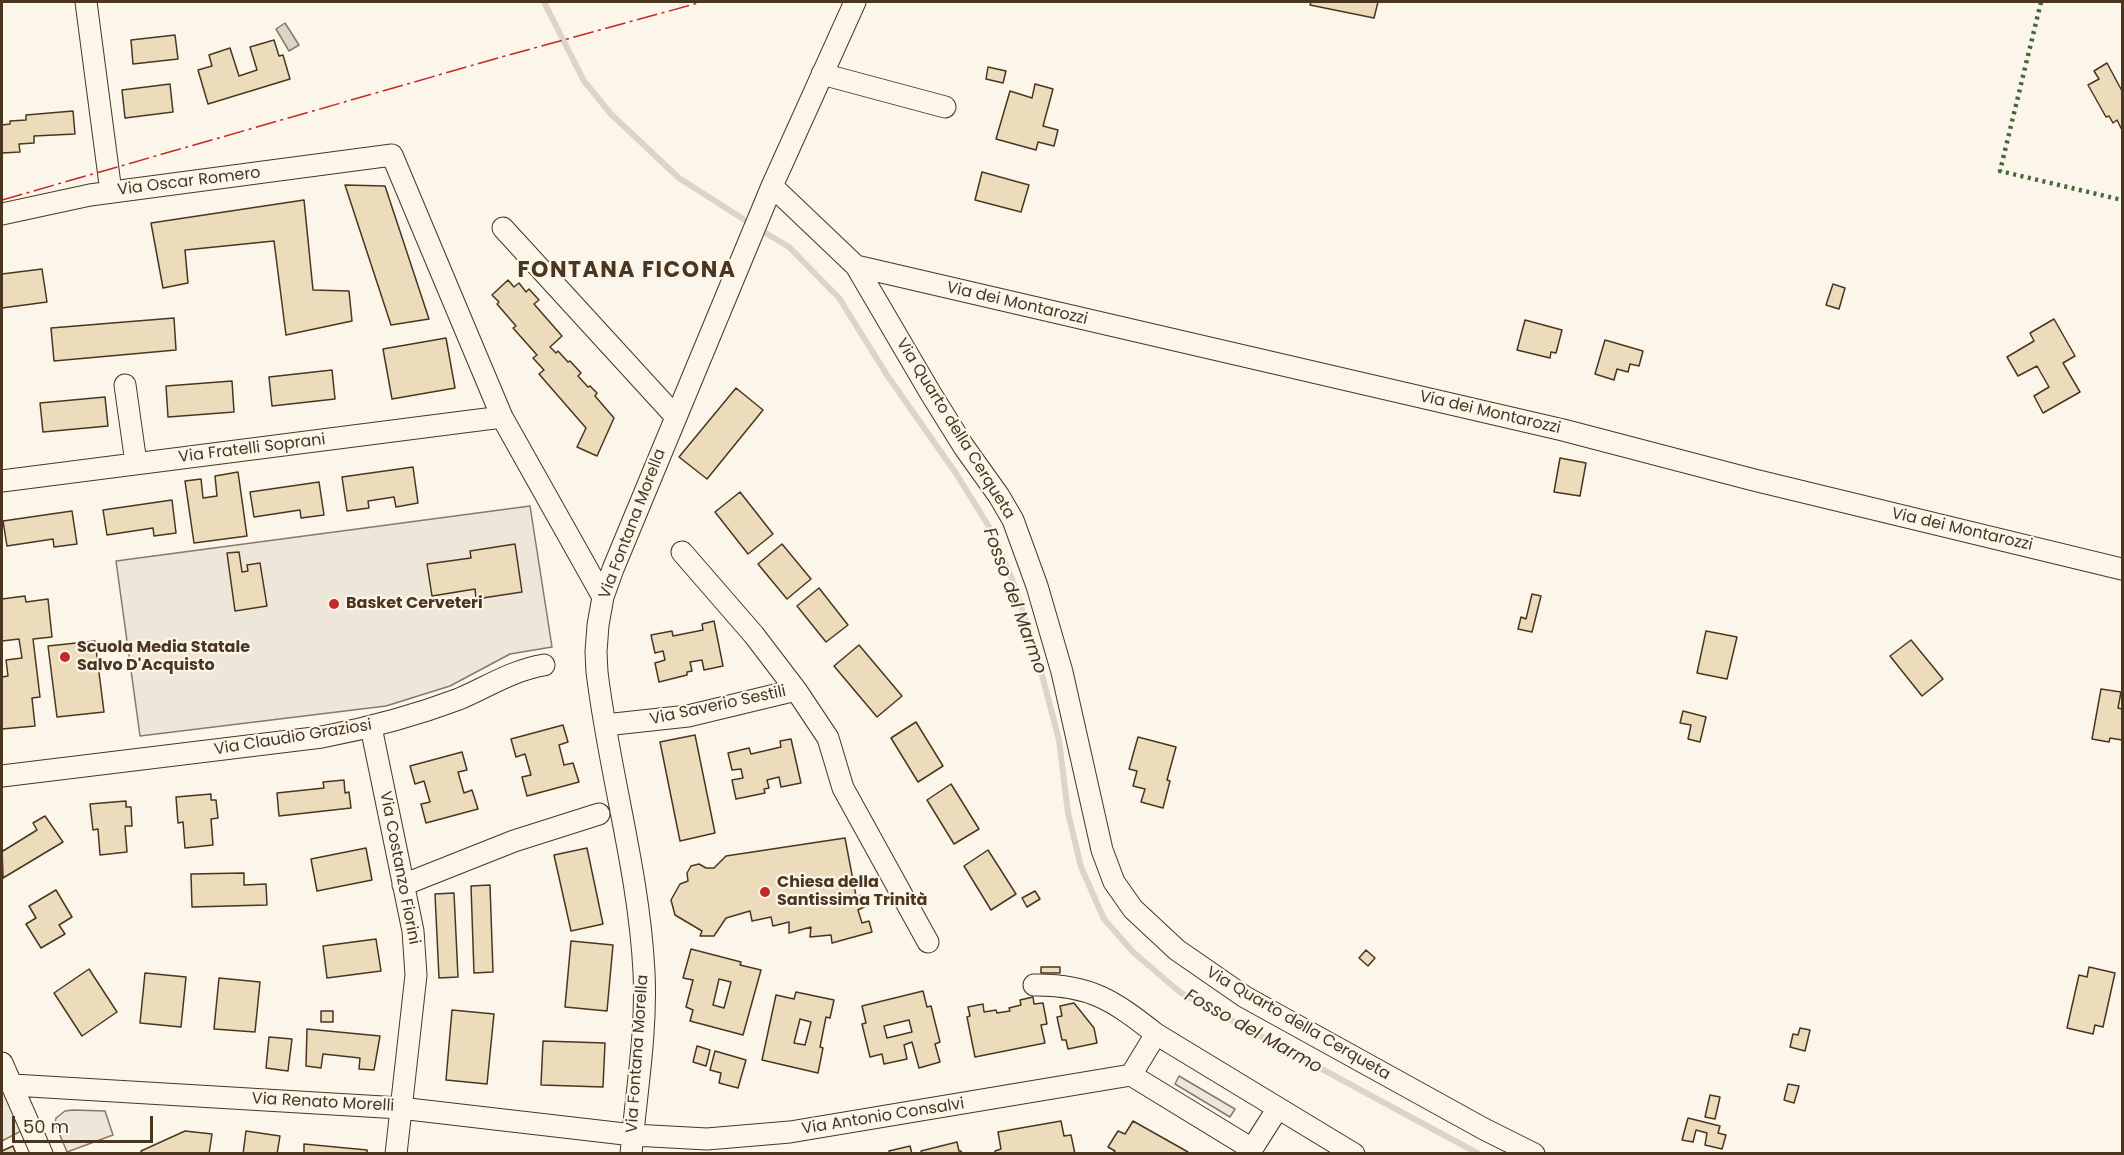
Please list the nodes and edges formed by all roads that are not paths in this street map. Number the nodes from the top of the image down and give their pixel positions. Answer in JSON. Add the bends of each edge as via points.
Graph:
{"nodes":[{"id":1,"x":86,"y":2,"type":"edge"},
{"id":2,"x":855,"y":2,"type":"edge"},
{"id":3,"x":822,"y":74,"type":"junction"},
{"id":4,"x":945,"y":106,"type":"dead end"},
{"id":5,"x":111,"y":192,"type":"junction"},
{"id":6,"x":769,"y":195,"type":"junction"},
{"id":7,"x":2,"y":214,"type":"edge"},
{"id":8,"x":503,"y":228,"type":"dead end"},
{"id":9,"x":856,"y":266,"type":"junction"},
{"id":10,"x":125,"y":385,"type":"dead end"},
{"id":11,"x":502,"y":417,"type":"junction"},
{"id":12,"x":676,"y":417,"type":"junction"},
{"id":13,"x":136,"y":464,"type":"junction"},
{"id":14,"x":2,"y":481,"type":"edge"},
{"id":15,"x":682,"y":552,"type":"dead end"},
{"id":16,"x":2122,"y":569,"type":"edge"},
{"id":17,"x":603,"y":597,"type":"junction"},
{"id":18,"x":544,"y":665,"type":"dead end"},
{"id":19,"x":796,"y":690,"type":"junction"},
{"id":20,"x":605,"y":725,"type":"junction"},
{"id":21,"x":371,"y":727,"type":"junction"},
{"id":22,"x":33,"y":773,"type":"junction"},
{"id":23,"x":2,"y":776,"type":"edge"},
{"id":24,"x":2,"y":791,"type":"edge"},
{"id":25,"x":600,"y":814,"type":"dead end"},
{"id":26,"x":403,"y":885,"type":"junction"},
{"id":27,"x":928,"y":942,"type":"dead end"},
{"id":28,"x":1034,"y":985,"type":"dead end"},
{"id":29,"x":1156,"y":1034,"type":"junction"},
{"id":30,"x":2,"y":1063,"type":"edge"},
{"id":31,"x":1131,"y":1076,"type":"junction"},
{"id":32,"x":13,"y":1085,"type":"junction"},
{"id":33,"x":400,"y":1108,"type":"junction"},
{"id":34,"x":1278,"y":1108,"type":"junction"},
{"id":35,"x":632,"y":1144,"type":"edge"},
{"id":36,"x":1252,"y":1151,"type":"edge"},
{"id":37,"x":42,"y":1154,"type":"edge"},
{"id":38,"x":396,"y":1154,"type":"edge"},
{"id":39,"x":1354,"y":1154,"type":"edge"},
{"id":40,"x":1534,"y":1154,"type":"edge"}],
"edges":[{"from":1,"to":5,"type":"street"},
{"from":2,"to":3,"type":"street","name":"Via Fontana Morella"},
{"from":3,"to":4,"type":"street"},
{"from":3,"to":6,"type":"street","name":"Via Fontana Morella"},
{"from":5,"to":7,"type":"street","name":"Via Oscar Romero"},
{"from":5,"to":11,"type":"street","name":"Via Oscar Romero","via":[[385,157]]},
{"from":6,"to":9,"type":"street","name":"Via Quarto della Cerqueta"},
{"from":6,"to":12,"type":"street","name":"Via Fontana Morella"},
{"from":8,"to":12,"type":"street"},
{"from":9,"to":16,"type":"street","name":"Via dei Montarozzi","via":[[1573,432]]},
{"from":9,"to":40,"type":"street","name":"Via Quarto della Cerqueta","via":[[1019,534],[1062,672],[1097,833],[1107,867],[1123,896],[1158,934],[1245,997]]},
{"from":10,"to":13,"type":"street"},
{"from":11,"to":13,"type":"street","name":"Via Fratelli Soprani"},
{"from":11,"to":17,"type":"street"},
{"from":12,"to":17,"type":"street","name":"Via Fontana Morella"},
{"from":13,"to":14,"type":"street","name":"Via Fratelli Soprani"},
{"from":15,"to":19,"type":"street"},
{"from":17,"to":20,"type":"street","name":"Via Fontana Morella","via":[[596,652]]},
{"from":18,"to":21,"type":"street","name":"Via Claudio Graziosi","via":[[511,674],[443,705]]},
{"from":19,"to":20,"type":"street","name":"Via Saverio Sestili","via":[[688,716]]},
{"from":19,"to":27,"type":"street","name":"Via Saverio Sestili","via":[[828,738],[843,788]]},
{"from":20,"to":35,"type":"street","name":"Via Fontana Morella","via":[[638,908],[643,965],[644,1018]]},
{"from":21,"to":22,"type":"street","name":"Via Claudio Graziosi"},
{"from":21,"to":26,"type":"street","name":"Via Costanzo Fiorini"},
{"from":22,"to":23,"type":"street","name":"Via Claudio Graziosi"},
{"from":22,"to":24,"type":"street"},
{"from":25,"to":26,"type":"street","via":[[514,841]]},
{"from":26,"to":33,"type":"street","name":"Via Costanzo Fiorini","via":[[416,965]]},
{"from":28,"to":29,"type":"street","via":[[1073,987],[1097,994]]},
{"from":29,"to":31,"type":"street"},
{"from":29,"to":34,"type":"street"},
{"from":30,"to":32,"type":"street"},
{"from":31,"to":35,"type":"street","name":"Via Antonio Consalvi","via":[[790,1132]]},
{"from":31,"to":36,"type":"street"},
{"from":32,"to":33,"type":"street","name":"Via Renato Morelli"},
{"from":32,"to":37,"type":"street"},
{"from":33,"to":35,"type":"street","name":"Via Renato Morelli"},
{"from":33,"to":38,"type":"street","name":"Via Costanzo Fiorini"},
{"from":34,"to":36,"type":"street"},
{"from":34,"to":39,"type":"street"}]}
